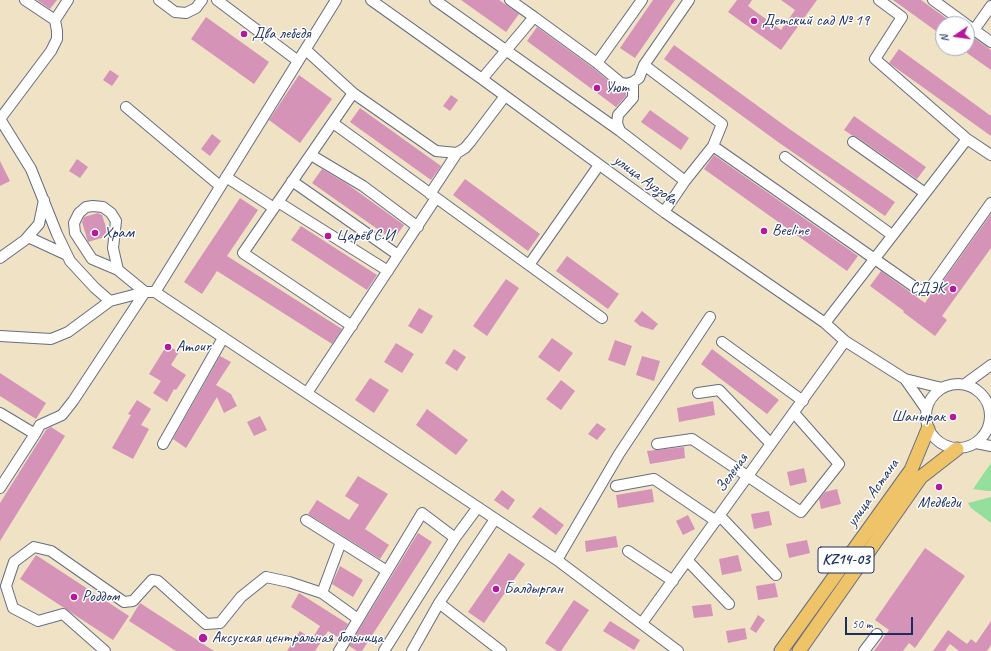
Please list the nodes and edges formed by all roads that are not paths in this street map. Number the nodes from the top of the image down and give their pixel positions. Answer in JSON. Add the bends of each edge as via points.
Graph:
{"nodes":[{"id":1,"x":25,"y":0,"type":"edge"},
{"id":2,"x":68,"y":0,"type":"edge"},
{"id":3,"x":159,"y":0,"type":"edge"},
{"id":4,"x":202,"y":0,"type":"edge"},
{"id":5,"x":217,"y":0,"type":"edge"},
{"id":6,"x":336,"y":0,"type":"edge"},
{"id":7,"x":371,"y":0,"type":"edge"},
{"id":8,"x":435,"y":0,"type":"edge"},
{"id":9,"x":510,"y":0,"type":"edge"},
{"id":10,"x":642,"y":0,"type":"edge"},
{"id":11,"x":690,"y":0,"type":"edge"},
{"id":12,"x":879,"y":0,"type":"edge"},
{"id":13,"x":933,"y":0,"type":"edge"},
{"id":14,"x":991,"y":6,"type":"edge"},
{"id":15,"x":955,"y":16,"type":"edge"},
{"id":16,"x":534,"y":17,"type":"junction"},
{"id":17,"x":54,"y":20,"type":"junction"},
{"id":18,"x":975,"y":21,"type":"edge"},
{"id":19,"x":975,"y":30,"type":"edge"},
{"id":20,"x":991,"y":42,"type":"edge"},
{"id":21,"x":306,"y":50,"type":"junction"},
{"id":22,"x":506,"y":52,"type":"junction"},
{"id":23,"x":298,"y":61,"type":"junction"},
{"id":24,"x":597,"y":63,"type":"junction"},
{"id":25,"x":644,"y":65,"type":"junction"},
{"id":26,"x":482,"y":79,"type":"junction"},
{"id":27,"x":633,"y":82,"type":"junction"},
{"id":28,"x":353,"y":93,"type":"junction"},
{"id":29,"x":504,"y":96,"type":"junction"},
{"id":30,"x":126,"y":107,"type":"dead end"},
{"id":31,"x":0,"y":119,"type":"edge"},
{"id":32,"x":333,"y":124,"type":"junction"},
{"id":33,"x":620,"y":131,"type":"junction"},
{"id":34,"x":967,"y":139,"type":"junction"},
{"id":35,"x":853,"y":142,"type":"dead end"},
{"id":36,"x":713,"y":146,"type":"junction"},
{"id":37,"x":457,"y":153,"type":"junction"},
{"id":38,"x":311,"y":155,"type":"junction"},
{"id":39,"x":991,"y":155,"type":"edge"},
{"id":40,"x":785,"y":157,"type":"dead end"},
{"id":41,"x":599,"y":165,"type":"junction"},
{"id":42,"x":226,"y":177,"type":"junction"},
{"id":43,"x":292,"y":181,"type":"junction"},
{"id":44,"x":685,"y":181,"type":"junction"},
{"id":45,"x":220,"y":186,"type":"junction"},
{"id":46,"x":925,"y":193,"type":"junction"},
{"id":47,"x":433,"y":196,"type":"junction"},
{"id":48,"x":44,"y":200,"type":"junction"},
{"id":49,"x":991,"y":203,"type":"edge"},
{"id":50,"x":276,"y":205,"type":"junction"},
{"id":51,"x":664,"y":212,"type":"junction"},
{"id":52,"x":418,"y":226,"type":"junction"},
{"id":53,"x":892,"y":235,"type":"junction"},
{"id":54,"x":28,"y":237,"type":"junction"},
{"id":55,"x":67,"y":254,"type":"junction"},
{"id":56,"x":398,"y":256,"type":"junction"},
{"id":57,"x":0,"y":258,"type":"edge"},
{"id":58,"x":874,"y":259,"type":"junction"},
{"id":59,"x":529,"y":265,"type":"junction"},
{"id":60,"x":118,"y":270,"type":"junction"},
{"id":61,"x":388,"y":270,"type":"junction"},
{"id":62,"x":150,"y":292,"type":"junction"},
{"id":63,"x":110,"y":301,"type":"junction"},
{"id":64,"x":710,"y":317,"type":"dead end"},
{"id":65,"x":602,"y":318,"type":"dead end"},
{"id":66,"x":825,"y":323,"type":"junction"},
{"id":67,"x":352,"y":326,"type":"junction"},
{"id":68,"x":0,"y":336,"type":"edge"},
{"id":69,"x":224,"y":338,"type":"junction"},
{"id":70,"x":845,"y":341,"type":"junction"},
{"id":71,"x":722,"y":342,"type":"dead end"},
{"id":72,"x":991,"y":365,"type":"edge"},
{"id":73,"x":905,"y":379,"type":"junction"},
{"id":74,"x":965,"y":384,"type":"junction"},
{"id":75,"x":942,"y":388,"type":"junction"},
{"id":76,"x":698,"y":393,"type":"dead end"},
{"id":77,"x":307,"y":394,"type":"junction"},
{"id":78,"x":990,"y":400,"type":"edge"},
{"id":79,"x":803,"y":401,"type":"junction"},
{"id":80,"x":926,"y":409,"type":"junction"},
{"id":81,"x":0,"y":413,"type":"edge"},
{"id":82,"x":794,"y":414,"type":"junction"},
{"id":83,"x":991,"y":423,"type":"edge"},
{"id":84,"x":928,"y":429,"type":"junction"},
{"id":85,"x":34,"y":434,"type":"junction"},
{"id":86,"x":976,"y":443,"type":"junction"},
{"id":87,"x":163,"y":444,"type":"dead end"},
{"id":88,"x":658,"y":444,"type":"dead end"},
{"id":89,"x":771,"y":444,"type":"junction"},
{"id":90,"x":991,"y":446,"type":"edge"},
{"id":91,"x":957,"y":449,"type":"junction"},
{"id":92,"x":748,"y":476,"type":"junction"},
{"id":93,"x":616,"y":486,"type":"dead end"},
{"id":94,"x":0,"y":488,"type":"edge"},
{"id":95,"x":478,"y":507,"type":"junction"},
{"id":96,"x":718,"y":518,"type":"junction"},
{"id":97,"x":495,"y":519,"type":"junction"},
{"id":98,"x":306,"y":520,"type":"dead end"},
{"id":99,"x":455,"y":538,"type":"junction"},
{"id":100,"x":341,"y":542,"type":"junction"},
{"id":101,"x":628,"y":551,"type":"dead end"},
{"id":102,"x":557,"y":560,"type":"junction"},
{"id":103,"x":688,"y":561,"type":"junction"},
{"id":104,"x":387,"y":571,"type":"junction"},
{"id":105,"x":776,"y":575,"type":"dead end"},
{"id":106,"x":673,"y":581,"type":"junction"},
{"id":107,"x":322,"y":593,"type":"junction"},
{"id":108,"x":439,"y":603,"type":"junction"},
{"id":109,"x":729,"y":604,"type":"dead end"},
{"id":110,"x":358,"y":619,"type":"junction"},
{"id":111,"x":642,"y":623,"type":"junction"},
{"id":112,"x":878,"y":634,"type":"dead end"},
{"id":113,"x":105,"y":651,"type":"edge"},
{"id":114,"x":339,"y":651,"type":"edge"},
{"id":115,"x":384,"y":651,"type":"edge"},
{"id":116,"x":412,"y":651,"type":"edge"},
{"id":117,"x":501,"y":651,"type":"edge"},
{"id":118,"x":678,"y":651,"type":"edge"},
{"id":119,"x":781,"y":651,"type":"edge"},
{"id":120,"x":799,"y":651,"type":"edge"},
{"id":121,"x":864,"y":651,"type":"edge"}],
"edges":[{"from":1,"to":17,"type":"street"},
{"from":2,"to":17,"type":"street"},
{"from":3,"to":4,"type":"street","via":[[175,12],[186,13],[196,8]]},
{"from":5,"to":23,"type":"street"},
{"from":6,"to":21,"type":"street"},
{"from":7,"to":26,"type":"street","name":"улица Ауэзова"},
{"from":8,"to":22,"type":"street"},
{"from":9,"to":16,"type":"street"},
{"from":10,"to":24,"type":"street"},
{"from":11,"to":25,"type":"street"},
{"from":12,"to":34,"type":"street","via":[[902,17],[875,59]]},
{"from":13,"to":15,"type":"street"},
{"from":14,"to":18,"type":"street"},
{"from":16,"to":22,"type":"street"},
{"from":16,"to":24,"type":"street"},
{"from":17,"to":31,"type":"street","via":[[57,39],[51,51]]},
{"from":19,"to":20,"type":"street"},
{"from":21,"to":23,"type":"street"},
{"from":21,"to":28,"type":"street"},
{"from":22,"to":26,"type":"street"},
{"from":22,"to":33,"type":"street"},
{"from":23,"to":42,"type":"street"},
{"from":24,"to":27,"type":"street","via":[[621,83]]},
{"from":25,"to":27,"type":"street","via":[[639,78]]},
{"from":25,"to":36,"type":"street","via":[[722,124]]},
{"from":26,"to":29,"type":"street","name":"улица Ауэзова"},
{"from":27,"to":33,"type":"street","via":[[633,98],[618,115]]},
{"from":28,"to":32,"type":"street"},
{"from":28,"to":37,"type":"street","via":[[436,150]]},
{"from":29,"to":37,"type":"street","via":[[465,148]]},
{"from":29,"to":41,"type":"street","name":"улица Ауэзова"},
{"from":30,"to":45,"type":"street"},
{"from":31,"to":48,"type":"street","via":[[31,169]]},
{"from":32,"to":38,"type":"street"},
{"from":32,"to":47,"type":"street"},
{"from":33,"to":44,"type":"street"},
{"from":34,"to":39,"type":"street"},
{"from":34,"to":46,"type":"street"},
{"from":35,"to":46,"type":"street"},
{"from":36,"to":44,"type":"street"},
{"from":36,"to":58,"type":"street"},
{"from":37,"to":47,"type":"street"},
{"from":38,"to":43,"type":"street"},
{"from":38,"to":52,"type":"street","via":[[364,186]]},
{"from":40,"to":53,"type":"street"},
{"from":41,"to":51,"type":"street","name":"улица Ауэзова"},
{"from":41,"to":59,"type":"street"},
{"from":42,"to":45,"type":"street"},
{"from":42,"to":50,"type":"street"},
{"from":43,"to":50,"type":"street"},
{"from":43,"to":56,"type":"street"},
{"from":44,"to":51,"type":"street"},
{"from":45,"to":62,"type":"street"},
{"from":46,"to":53,"type":"street"},
{"from":47,"to":52,"type":"street"},
{"from":47,"to":59,"type":"street"},
{"from":48,"to":54,"type":"street","via":[[39,224]]},
{"from":48,"to":55,"type":"street"},
{"from":49,"to":58,"type":"street","via":[[931,287],[925,290],[920,290]]},
{"from":50,"to":61,"type":"street"},
{"from":50,"to":67,"type":"street","via":[[243,253]]},
{"from":51,"to":66,"type":"street","name":"улица Ауэзова"},
{"from":52,"to":56,"type":"street"},
{"from":53,"to":58,"type":"street"},
{"from":54,"to":55,"type":"street"},
{"from":54,"to":57,"type":"street"},
{"from":55,"to":63,"type":"street","via":[[70,261]]},
{"from":56,"to":61,"type":"street"},
{"from":58,"to":66,"type":"street"},
{"from":59,"to":65,"type":"street"},
{"from":60,"to":60,"type":"street","via":[[92,259],[75,233],[74,223],[79,213],[86,208],[103,208],[111,213],[116,221],[113,248]]},
{"from":60,"to":62,"type":"street"},
{"from":61,"to":67,"type":"street"},
{"from":62,"to":63,"type":"street"},
{"from":62,"to":69,"type":"street"},
{"from":62,"to":85,"type":"street","via":[[62,415],[40,425]]},
{"from":63,"to":68,"type":"street","via":[[68,332],[51,339]]},
{"from":64,"to":102,"type":"street","via":[[619,454]]},
{"from":66,"to":70,"type":"street","name":"улица Ауэзова"},
{"from":67,"to":77,"type":"street"},
{"from":69,"to":77,"type":"street"},
{"from":69,"to":87,"type":"street"},
{"from":70,"to":73,"type":"street","name":"улица Ауэзова"},
{"from":70,"to":79,"type":"street","name":"Зеленая"},
{"from":71,"to":79,"type":"street"},
{"from":72,"to":74,"type":"street"},
{"from":73,"to":75,"type":"street"},
{"from":73,"to":80,"type":"street"},
{"from":74,"to":75,"type":"street","via":[[953,384]]},
{"from":74,"to":78,"type":"street"},
{"from":75,"to":80,"type":"street","via":[[932,396]]},
{"from":76,"to":89,"type":"street","via":[[719,390]]},
{"from":77,"to":95,"type":"street"},
{"from":78,"to":83,"type":"street"},
{"from":79,"to":82,"type":"street","name":"Зеленая"},
{"from":80,"to":84,"type":"street"},
{"from":81,"to":85,"type":"street"},
{"from":82,"to":89,"type":"street","name":"Зеленая"},
{"from":82,"to":92,"type":"street","via":[[840,464],[801,512]]},
{"from":83,"to":86,"type":"street","via":[[986,434]]},
{"from":84,"to":91,"type":"street","via":[[940,443]]},
{"from":84,"to":119,"type":"main road","name":"улица Астана","number":"KZ14-03","via":[[911,470]]},
{"from":85,"to":94,"type":"street"},
{"from":86,"to":90,"type":"street"},
{"from":86,"to":91,"type":"street","via":[[967,448]]},
{"from":88,"to":92,"type":"street","via":[[692,439]]},
{"from":89,"to":92,"type":"street","name":"Зеленая"},
{"from":91,"to":120,"type":"main road","name":"улица Астана","number":"KZ14-03","via":[[921,477]]},
{"from":92,"to":96,"type":"street","name":"Зеленая"},
{"from":93,"to":96,"type":"street","via":[[654,479]]},
{"from":95,"to":97,"type":"street"},
{"from":95,"to":99,"type":"street"},
{"from":96,"to":103,"type":"street","name":"Зеленая"},
{"from":96,"to":105,"type":"street"},
{"from":97,"to":102,"type":"street"},
{"from":97,"to":108,"type":"street"},
{"from":98,"to":100,"type":"street"},
{"from":99,"to":104,"type":"street","via":[[422,513]]},
{"from":99,"to":115,"type":"street"},
{"from":100,"to":104,"type":"street"},
{"from":100,"to":107,"type":"street"},
{"from":101,"to":106,"type":"street"},
{"from":102,"to":111,"type":"street"},
{"from":103,"to":106,"type":"street","name":"Зеленая"},
{"from":103,"to":109,"type":"street"},
{"from":104,"to":110,"type":"street"},
{"from":106,"to":111,"type":"street","name":"Зеленая"},
{"from":107,"to":110,"type":"street"},
{"from":107,"to":113,"type":"street","via":[[266,577],[241,597],[220,623],[206,624],[158,581],[152,580],[133,601],[124,602],[51,551],[34,547],[14,562],[6,586],[13,608],[38,622],[63,614]]},
{"from":108,"to":116,"type":"street"},
{"from":108,"to":117,"type":"street"},
{"from":110,"to":114,"type":"street"},
{"from":111,"to":118,"type":"street"},
{"from":112,"to":121,"type":"street"}]}
